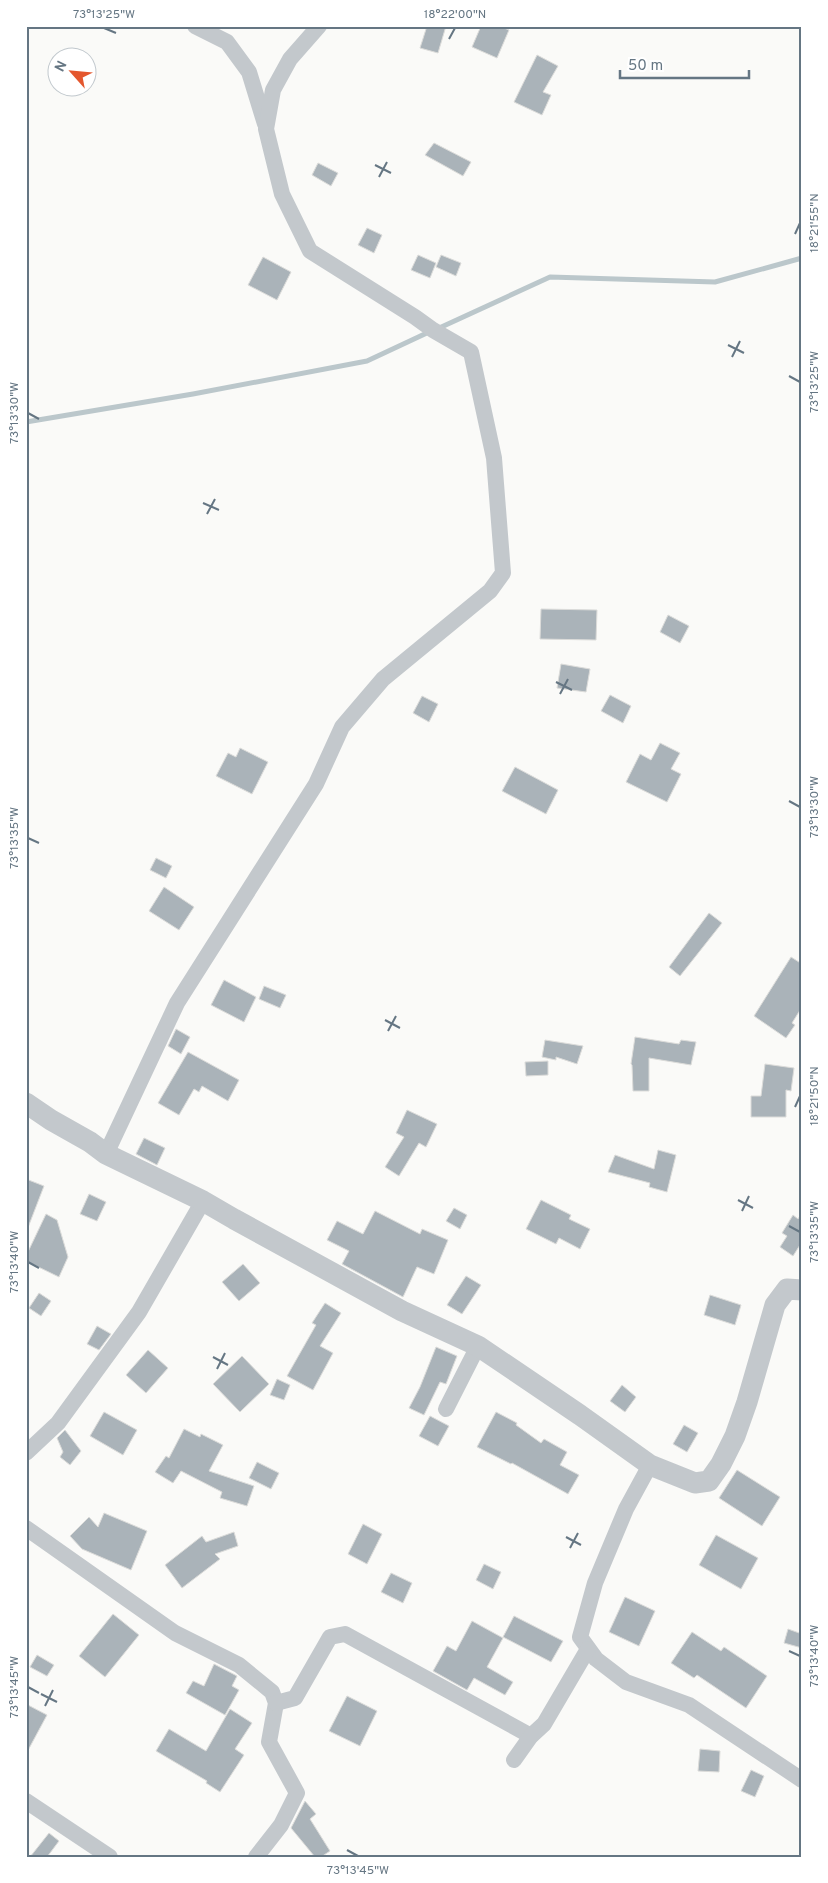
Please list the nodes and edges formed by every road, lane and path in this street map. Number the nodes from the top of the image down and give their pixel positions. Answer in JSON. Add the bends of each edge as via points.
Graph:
{"nodes":[{"id":1,"x":195,"y":26,"type":"edge"},
{"id":2,"x":319,"y":26,"type":"edge"},
{"id":3,"x":266,"y":129,"type":"junction"},
{"id":4,"x":26,"y":1103,"type":"edge"},
{"id":5,"x":106,"y":1154,"type":"junction"},
{"id":6,"x":203,"y":1201,"type":"junction"},
{"id":7,"x":802,"y":1290,"type":"edge"},
{"id":8,"x":478,"y":1346,"type":"junction"},
{"id":9,"x":446,"y":1409,"type":"dead end"},
{"id":10,"x":26,"y":1453,"type":"edge"},
{"id":11,"x":650,"y":1464,"type":"junction"},
{"id":12,"x":26,"y":1528,"type":"edge"},
{"id":13,"x":588,"y":1649,"type":"junction"},
{"id":14,"x":276,"y":1703,"type":"junction"},
{"id":15,"x":531,"y":1736,"type":"junction"},
{"id":16,"x":514,"y":1760,"type":"dead end"},
{"id":17,"x":802,"y":1780,"type":"edge"},
{"id":18,"x":26,"y":1801,"type":"edge"},
{"id":19,"x":110,"y":1857,"type":"edge"},
{"id":20,"x":256,"y":1857,"type":"edge"}],
"edges":[{"from":1,"to":3,"type":"street","via":[[227,42],[249,72]]},
{"from":2,"to":3,"type":"street","via":[[290,59],[273,90]]},
{"from":3,"to":5,"type":"street","via":[[282,194],[310,251],[471,352],[494,458],[503,573],[490,590],[383,679],[342,727],[316,784],[178,1003]]},
{"from":4,"to":5,"type":"street"},
{"from":5,"to":6,"type":"street"},
{"from":6,"to":8,"type":"street","via":[[402,1311]]},
{"from":6,"to":10,"type":"street","via":[[139,1312],[58,1423]]},
{"from":7,"to":11,"type":"street","via":[[787,1289],[775,1305],[735,1436],[709,1481],[695,1483]]},
{"from":8,"to":9,"type":"street"},
{"from":8,"to":11,"type":"street"},
{"from":11,"to":13,"type":"street","via":[[626,1509],[595,1583],[580,1637]]},
{"from":12,"to":14,"type":"street","via":[[175,1632],[238,1665],[272,1692]]},
{"from":13,"to":15,"type":"street","via":[[544,1724]]},
{"from":13,"to":17,"type":"street","via":[[626,1682],[689,1705]]},
{"from":14,"to":15,"type":"street","via":[[295,1698],[330,1637],[345,1634]]},
{"from":14,"to":20,"type":"street","via":[[269,1742],[297,1793],[281,1825]]},
{"from":15,"to":16,"type":"street"},
{"from":18,"to":19,"type":"street"}]}
